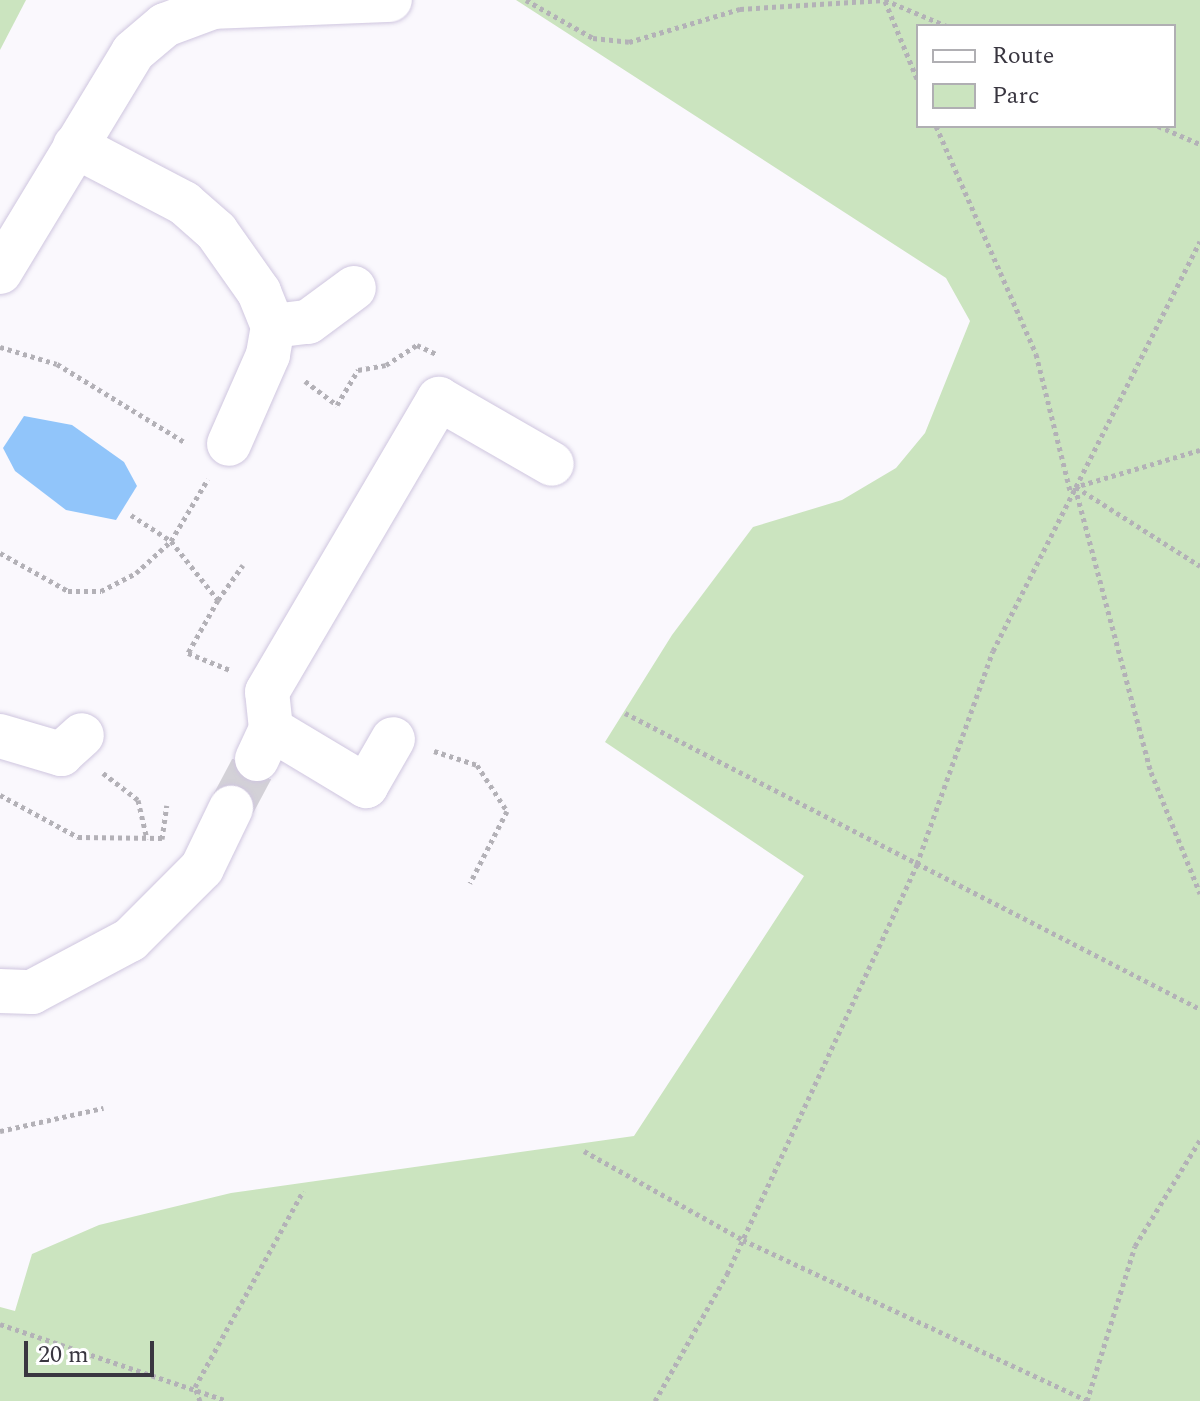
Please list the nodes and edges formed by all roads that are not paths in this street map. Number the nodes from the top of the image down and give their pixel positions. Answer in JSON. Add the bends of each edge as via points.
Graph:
{"nodes":[{"id":1,"x":390,"y":0,"type":"edge"},
{"id":2,"x":75,"y":146,"type":"junction"},
{"id":3,"x":0,"y":272,"type":"edge"},
{"id":4,"x":354,"y":288,"type":"dead end"},
{"id":5,"x":273,"y":326,"type":"junction"},
{"id":6,"x":223,"y":453,"type":"road end"},
{"id":7,"x":552,"y":464,"type":"dead end"},
{"id":8,"x":82,"y":735,"type":"dead end"},
{"id":9,"x":0,"y":736,"type":"edge"},
{"id":10,"x":410,"y":744,"type":"road end"},
{"id":11,"x":231,"y":808,"type":"tunnel mouth"},
{"id":12,"x":0,"y":991,"type":"edge"}],
"edges":[{"from":1,"to":2,"type":"street","via":[[213,7],[165,25],[133,52]]},
{"from":2,"to":3,"type":"street"},
{"from":2,"to":5,"type":"street","via":[[184,203],[216,231],[259,292]]},
{"from":4,"to":5,"type":"street","via":[[308,322]]},
{"from":5,"to":6,"type":"street","via":[[268,355]]},
{"from":7,"to":10,"type":"street","via":[[439,399],[267,692],[264,744],[366,786]]},
{"from":8,"to":9,"type":"street","via":[[61,754]]},
{"from":11,"to":12,"type":"street","via":[[202,868],[130,940],[32,992]]}]}
